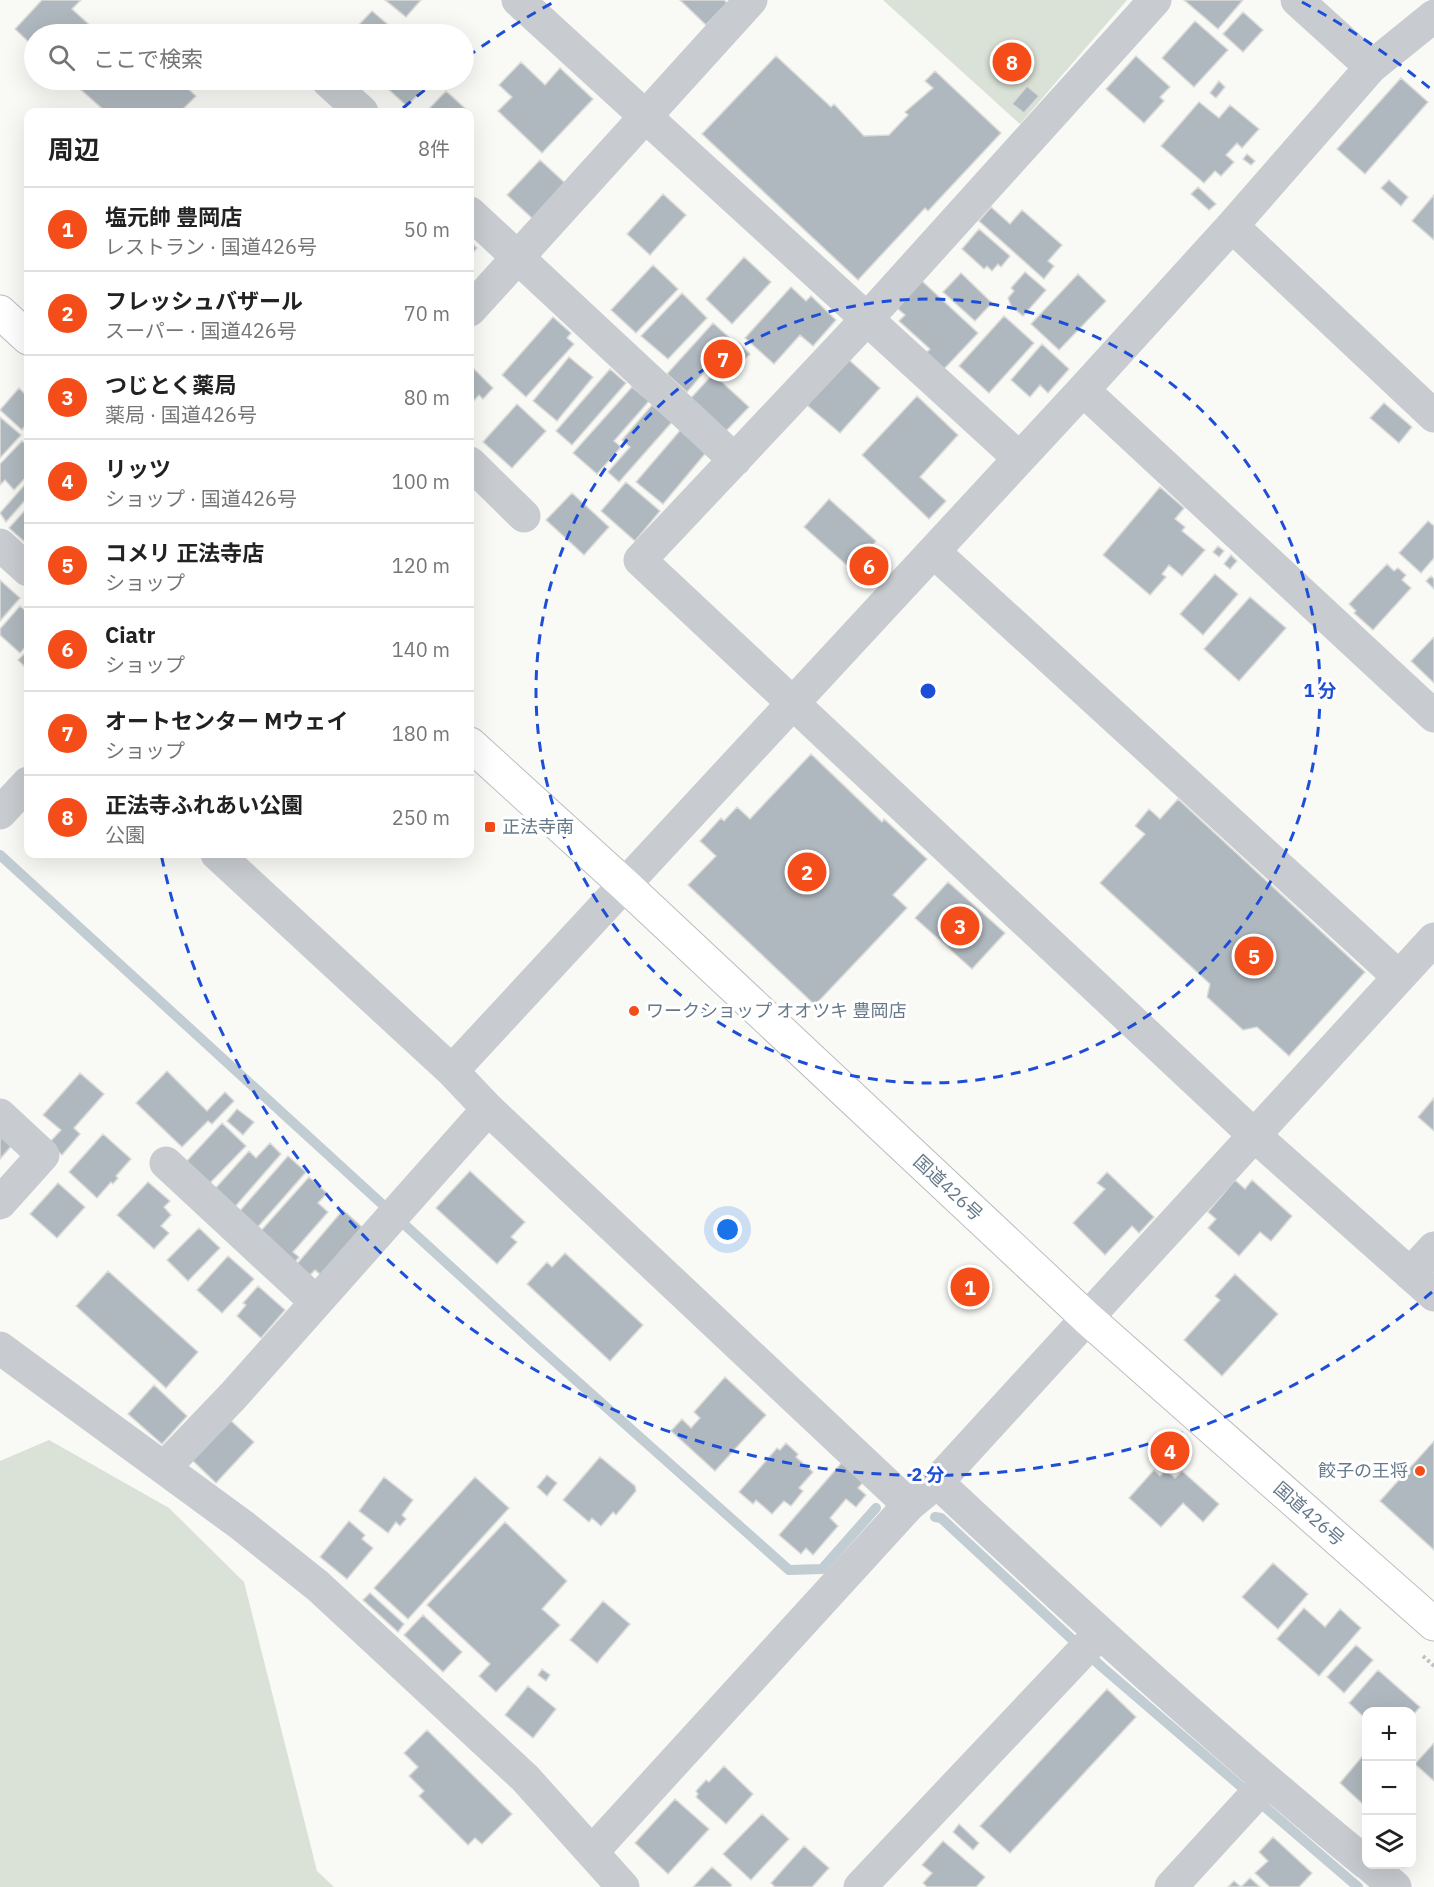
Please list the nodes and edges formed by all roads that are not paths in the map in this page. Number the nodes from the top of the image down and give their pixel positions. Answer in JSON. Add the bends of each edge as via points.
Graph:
{"nodes":[{"id":1,"x":518,"y":0,"type":"edge"},
{"id":2,"x":751,"y":0,"type":"edge"},
{"id":3,"x":1155,"y":0,"type":"edge"},
{"id":4,"x":1297,"y":0,"type":"edge"},
{"id":5,"x":1434,"y":16,"type":"edge"},
{"id":6,"x":1371,"y":67,"type":"junction"},
{"id":7,"x":338,"y":90,"type":"edge"},
{"id":8,"x":358,"y":108,"type":"edge"},
{"id":9,"x":646,"y":118,"type":"junction"},
{"id":10,"x":474,"y":217,"type":"edge"},
{"id":11,"x":1232,"y":226,"type":"junction"},
{"id":12,"x":518,"y":258,"type":"junction"},
{"id":13,"x":474,"y":306,"type":"edge"},
{"id":14,"x":0,"y":312,"type":"edge"},
{"id":15,"x":866,"y":320,"type":"junction"},
{"id":16,"x":24,"y":334,"type":"edge"},
{"id":17,"x":1083,"y":390,"type":"junction"},
{"id":18,"x":1434,"y":416,"type":"edge"},
{"id":19,"x":1019,"y":458,"type":"junction"},
{"id":20,"x":735,"y":459,"type":"junction"},
{"id":21,"x":474,"y":467,"type":"edge"},
{"id":22,"x":524,"y":516,"type":"dead end"},
{"id":23,"x":0,"y":545,"type":"edge"},
{"id":24,"x":934,"y":552,"type":"junction"},
{"id":25,"x":24,"y":566,"type":"edge"},
{"id":26,"x":794,"y":703,"type":"junction"},
{"id":27,"x":1434,"y":716,"type":"edge"},
{"id":28,"x":474,"y":748,"type":"edge"},
{"id":29,"x":221,"y":858,"type":"edge"},
{"id":30,"x":626,"y":886,"type":"junction"},
{"id":31,"x":1434,"y":939,"type":"edge"},
{"id":32,"x":1399,"y":977,"type":"junction"},
{"id":33,"x":452,"y":1071,"type":"junction"},
{"id":34,"x":488,"y":1109,"type":"junction"},
{"id":35,"x":0,"y":1115,"type":"edge"},
{"id":36,"x":1255,"y":1136,"type":"junction"},
{"id":37,"x":166,"y":1163,"type":"dead end"},
{"id":38,"x":0,"y":1203,"type":"edge"},
{"id":39,"x":1434,"y":1248,"type":"edge"},
{"id":40,"x":1410,"y":1274,"type":"junction"},
{"id":41,"x":1434,"y":1296,"type":"edge"},
{"id":42,"x":316,"y":1302,"type":"junction"},
{"id":43,"x":1087,"y":1318,"type":"junction"},
{"id":44,"x":0,"y":1348,"type":"edge"},
{"id":45,"x":164,"y":1468,"type":"junction"},
{"id":46,"x":938,"y":1482,"type":"junction"},
{"id":47,"x":909,"y":1505,"type":"junction"},
{"id":48,"x":1434,"y":1624,"type":"edge"},
{"id":49,"x":1099,"y":1634,"type":"junction"},
{"id":50,"x":1267,"y":1782,"type":"junction"},
{"id":51,"x":592,"y":1852,"type":"junction"},
{"id":52,"x":1362,"y":1860,"type":"edge"},
{"id":53,"x":1373,"y":1869,"type":"edge"},
{"id":54,"x":623,"y":1887,"type":"edge"},
{"id":55,"x":860,"y":1887,"type":"edge"},
{"id":56,"x":1172,"y":1887,"type":"edge"},
{"id":57,"x":1395,"y":1887,"type":"edge"}],
"edges":[{"from":1,"to":9,"type":"street"},
{"from":2,"to":9,"type":"street"},
{"from":3,"to":15,"type":"street"},
{"from":4,"to":6,"type":"street"},
{"from":5,"to":6,"type":"street"},
{"from":6,"to":11,"type":"street"},
{"from":7,"to":8,"type":"street"},
{"from":9,"to":12,"type":"street"},
{"from":9,"to":15,"type":"street"},
{"from":10,"to":12,"type":"street"},
{"from":11,"to":17,"type":"street"},
{"from":11,"to":18,"type":"street"},
{"from":12,"to":13,"type":"street"},
{"from":12,"to":20,"type":"street"},
{"from":14,"to":16,"type":"highway"},
{"from":15,"to":19,"type":"street"},
{"from":15,"to":20,"type":"street"},
{"from":17,"to":19,"type":"street"},
{"from":17,"to":27,"type":"street"},
{"from":19,"to":24,"type":"street"},
{"from":20,"to":26,"type":"street","via":[[640,560]]},
{"from":21,"to":22,"type":"street"},
{"from":23,"to":25,"type":"street"},
{"from":24,"to":26,"type":"street"},
{"from":24,"to":32,"type":"street"},
{"from":26,"to":30,"type":"street"},
{"from":26,"to":36,"type":"street"},
{"from":28,"to":30,"type":"highway","name":"国道426号"},
{"from":29,"to":33,"type":"street"},
{"from":30,"to":33,"type":"street"},
{"from":30,"to":43,"type":"highway","name":"国道426号"},
{"from":31,"to":32,"type":"street"},
{"from":32,"to":36,"type":"street"},
{"from":33,"to":34,"type":"street"},
{"from":34,"to":42,"type":"street"},
{"from":34,"to":47,"type":"street"},
{"from":35,"to":38,"type":"street","via":[[43,1155]]},
{"from":36,"to":40,"type":"street"},
{"from":36,"to":43,"type":"street"},
{"from":37,"to":42,"type":"street"},
{"from":39,"to":40,"type":"street"},
{"from":40,"to":41,"type":"street"},
{"from":42,"to":45,"type":"street"},
{"from":43,"to":46,"type":"street"},
{"from":43,"to":48,"type":"highway","name":"国道426号"},
{"from":44,"to":45,"type":"street"},
{"from":45,"to":51,"type":"street","via":[[318,1586],[492,1745]]},
{"from":46,"to":47,"type":"street"},
{"from":46,"to":49,"type":"street"},
{"from":47,"to":51,"type":"street"},
{"from":49,"to":50,"type":"street"},
{"from":49,"to":55,"type":"street"},
{"from":50,"to":52,"type":"street"},
{"from":50,"to":56,"type":"street"},
{"from":51,"to":54,"type":"street"},
{"from":53,"to":57,"type":"street"}]}
